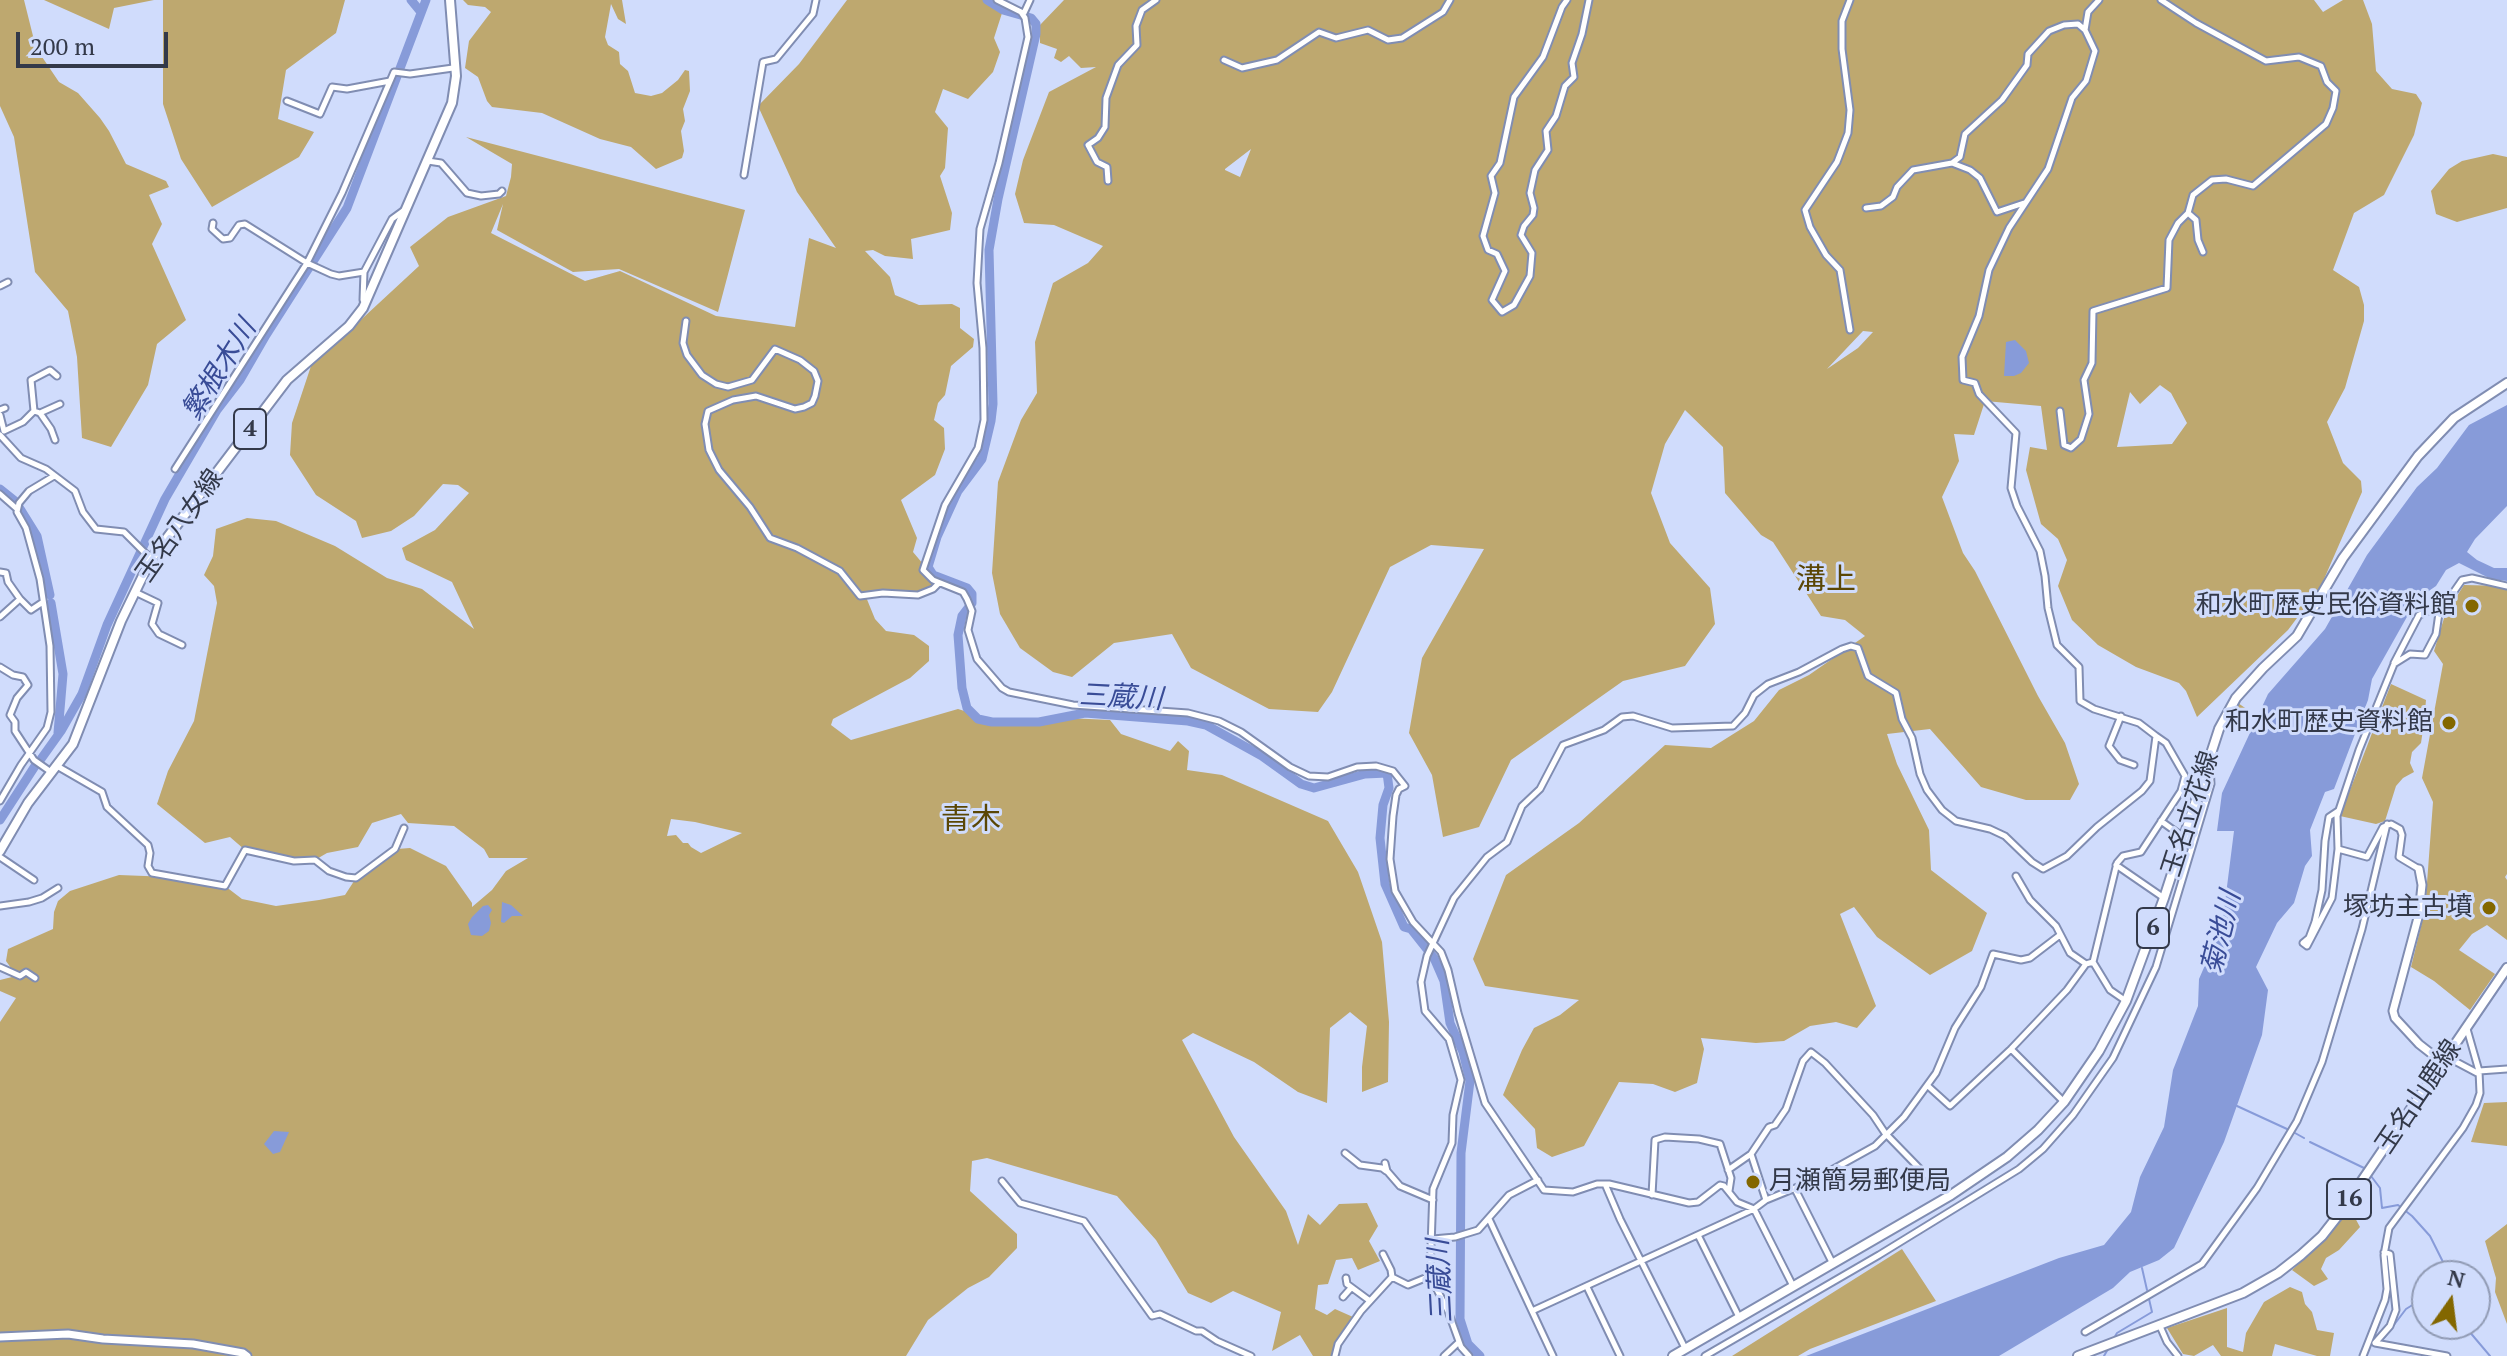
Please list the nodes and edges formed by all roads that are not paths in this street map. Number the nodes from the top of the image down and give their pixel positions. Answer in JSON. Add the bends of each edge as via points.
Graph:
{"nodes":[{"id":1,"x":450,"y":0,"type":"edge"},
{"id":2,"x":816,"y":0,"type":"edge"},
{"id":3,"x":997,"y":0,"type":"edge"},
{"id":4,"x":1030,"y":0,"type":"edge"},
{"id":5,"x":1156,"y":0,"type":"edge"},
{"id":6,"x":1450,"y":0,"type":"edge"},
{"id":7,"x":1567,"y":0,"type":"edge"},
{"id":8,"x":1589,"y":0,"type":"edge"},
{"id":9,"x":1850,"y":0,"type":"edge"},
{"id":10,"x":2099,"y":0,"type":"edge"},
{"id":11,"x":2161,"y":0,"type":"edge"},
{"id":12,"x":1024,"y":16,"type":"junction"},
{"id":13,"x":2085,"y":30,"type":"junction"},
{"id":14,"x":1224,"y":60,"type":"dead end"},
{"id":15,"x":453,"y":68,"type":"dead end"},
{"id":16,"x":390,"y":81,"type":"junction"},
{"id":17,"x":287,"y":101,"type":"dead end"},
{"id":18,"x":428,"y":161,"type":"junction"},
{"id":19,"x":1952,"y":163,"type":"junction"},
{"id":20,"x":744,"y":175,"type":"dead end"},
{"id":21,"x":1108,"y":181,"type":"dead end"},
{"id":22,"x":502,"y":191,"type":"dead end"},
{"id":23,"x":2025,"y":203,"type":"junction"},
{"id":24,"x":407,"y":208,"type":"junction"},
{"id":25,"x":1866,"y":208,"type":"dead end"},
{"id":26,"x":2188,"y":213,"type":"junction"},
{"id":27,"x":213,"y":223,"type":"dead end"},
{"id":28,"x":2203,"y":252,"type":"dead end"},
{"id":29,"x":307,"y":263,"type":"junction"},
{"id":30,"x":364,"y":272,"type":"junction"},
{"id":31,"x":8,"y":282,"type":"dead end"},
{"id":32,"x":0,"y":286,"type":"edge"},
{"id":33,"x":363,"y":308,"type":"junction"},
{"id":34,"x":686,"y":321,"type":"dead end"},
{"id":35,"x":1850,"y":330,"type":"dead end"},
{"id":36,"x":57,"y":376,"type":"dead end"},
{"id":37,"x":2507,"y":383,"type":"edge"},
{"id":38,"x":60,"y":404,"type":"dead end"},
{"id":39,"x":2,"y":411,"type":"edge"},
{"id":40,"x":2060,"y":411,"type":"dead end"},
{"id":41,"x":37,"y":412,"type":"junction"},
{"id":42,"x":1,"y":434,"type":"edge"},
{"id":43,"x":55,"y":440,"type":"dead end"},
{"id":44,"x":175,"y":469,"type":"dead end"},
{"id":45,"x":54,"y":476,"type":"junction"},
{"id":46,"x":0,"y":494,"type":"edge"},
{"id":47,"x":17,"y":509,"type":"junction"},
{"id":48,"x":148,"y":555,"type":"junction"},
{"id":49,"x":0,"y":572,"type":"edge"},
{"id":50,"x":939,"y":583,"type":"junction"},
{"id":51,"x":2507,"y":586,"type":"edge"},
{"id":52,"x":135,"y":592,"type":"junction"},
{"id":53,"x":20,"y":599,"type":"junction"},
{"id":54,"x":43,"y":602,"type":"junction"},
{"id":55,"x":2444,"y":605,"type":"junction"},
{"id":56,"x":0,"y":617,"type":"edge"},
{"id":57,"x":182,"y":645,"type":"dead end"},
{"id":58,"x":2394,"y":664,"type":"junction"},
{"id":59,"x":0,"y":667,"type":"edge"},
{"id":60,"x":2121,"y":716,"type":"junction"},
{"id":61,"x":2156,"y":736,"type":"junction"},
{"id":62,"x":30,"y":753,"type":"junction"},
{"id":63,"x":2210,"y":757,"type":"junction"},
{"id":64,"x":2134,"y":765,"type":"dead end"},
{"id":65,"x":54,"y":769,"type":"junction"},
{"id":66,"x":2,"y":791,"type":"edge"},
{"id":67,"x":0,"y":801,"type":"edge"},
{"id":68,"x":2339,"y":811,"type":"junction"},
{"id":69,"x":2161,"y":821,"type":"junction"},
{"id":70,"x":2387,"y":824,"type":"junction"},
{"id":71,"x":404,"y":828,"type":"dead end"},
{"id":72,"x":2183,"y":838,"type":"junction"},
{"id":73,"x":2338,"y":849,"type":"junction"},
{"id":74,"x":0,"y":851,"type":"edge"},
{"id":75,"x":0,"y":857,"type":"edge"},
{"id":76,"x":2116,"y":865,"type":"junction"},
{"id":77,"x":2419,"y":869,"type":"joint"},
{"id":78,"x":2016,"y":876,"type":"dead end"},
{"id":79,"x":34,"y":880,"type":"dead end"},
{"id":80,"x":58,"y":888,"type":"dead end"},
{"id":81,"x":2164,"y":898,"type":"junction"},
{"id":82,"x":0,"y":906,"type":"edge"},
{"id":83,"x":2060,"y":935,"type":"junction"},
{"id":84,"x":1430,"y":949,"type":"junction"},
{"id":85,"x":2090,"y":963,"type":"junction"},
{"id":86,"x":0,"y":967,"type":"edge"},
{"id":87,"x":2507,"y":968,"type":"edge"},
{"id":88,"x":35,"y":978,"type":"dead end"},
{"id":89,"x":2126,"y":1001,"type":"junction"},
{"id":90,"x":2467,"y":1026,"type":"junction"},
{"id":91,"x":2011,"y":1049,"type":"junction"},
{"id":92,"x":2444,"y":1059,"type":"junction"},
{"id":93,"x":2507,"y":1069,"type":"edge"},
{"id":94,"x":2479,"y":1072,"type":"junction"},
{"id":95,"x":1928,"y":1086,"type":"junction"},
{"id":96,"x":2064,"y":1102,"type":"junction"},
{"id":97,"x":1885,"y":1133,"type":"junction"},
{"id":98,"x":1345,"y":1153,"type":"dead end"},
{"id":99,"x":1751,"y":1154,"type":"junction"},
{"id":100,"x":1385,"y":1163,"type":"dead end"},
{"id":101,"x":1728,"y":1170,"type":"junction"},
{"id":102,"x":1387,"y":1171,"type":"junction"},
{"id":103,"x":1538,"y":1180,"type":"junction"},
{"id":104,"x":1002,"y":1181,"type":"dead end"},
{"id":105,"x":1605,"y":1184,"type":"junction"},
{"id":106,"x":1795,"y":1189,"type":"junction"},
{"id":107,"x":1729,"y":1191,"type":"junction"},
{"id":108,"x":1652,"y":1195,"type":"junction"},
{"id":109,"x":1951,"y":1195,"type":"junction"},
{"id":110,"x":1433,"y":1200,"type":"junction"},
{"id":111,"x":1766,"y":1200,"type":"junction"},
{"id":112,"x":1754,"y":1209,"type":"junction"},
{"id":113,"x":1489,"y":1219,"type":"junction"},
{"id":114,"x":1698,"y":1235,"type":"junction"},
{"id":115,"x":1433,"y":1239,"type":"junction"},
{"id":116,"x":2384,"y":1252,"type":"junction"},
{"id":117,"x":1383,"y":1254,"type":"dead end"},
{"id":118,"x":1642,"y":1260,"type":"junction"},
{"id":119,"x":1834,"y":1265,"type":"junction"},
{"id":120,"x":1430,"y":1276,"type":"junction"},
{"id":121,"x":1392,"y":1277,"type":"junction"},
{"id":122,"x":1346,"y":1278,"type":"dead end"},
{"id":123,"x":1793,"y":1286,"type":"junction"},
{"id":124,"x":1587,"y":1287,"type":"junction"},
{"id":125,"x":1351,"y":1288,"type":"junction"},
{"id":126,"x":1343,"y":1297,"type":"dead end"},
{"id":127,"x":1370,"y":1301,"type":"junction"},
{"id":128,"x":1532,"y":1311,"type":"junction"},
{"id":129,"x":1739,"y":1317,"type":"junction"},
{"id":130,"x":2159,"y":1324,"type":"junction"},
{"id":131,"x":2085,"y":1332,"type":"dead end"},
{"id":132,"x":0,"y":1337,"type":"edge"},
{"id":133,"x":1459,"y":1342,"type":"junction"},
{"id":134,"x":2372,"y":1343,"type":"junction"},
{"id":135,"x":2109,"y":1344,"type":"junction"},
{"id":136,"x":1685,"y":1348,"type":"junction"},
{"id":137,"x":247,"y":1356,"type":"edge"},
{"id":138,"x":1251,"y":1356,"type":"edge"},
{"id":139,"x":1335,"y":1356,"type":"edge"},
{"id":140,"x":1444,"y":1356,"type":"edge"},
{"id":141,"x":1469,"y":1356,"type":"edge"},
{"id":142,"x":1553,"y":1356,"type":"edge"},
{"id":143,"x":1620,"y":1356,"type":"edge"},
{"id":144,"x":1673,"y":1356,"type":"edge"},
{"id":145,"x":1705,"y":1356,"type":"edge"},
{"id":146,"x":2078,"y":1356,"type":"edge"},
{"id":147,"x":2101,"y":1356,"type":"edge"},
{"id":148,"x":2178,"y":1356,"type":"edge"},
{"id":149,"x":2363,"y":1356,"type":"edge"},
{"id":150,"x":2447,"y":1356,"type":"edge"}],
"edges":[{"from":1,"to":18,"type":"main road","name":"玉名八女線","number":"4","via":[[455,87]]},
{"from":2,"to":20,"type":"street","via":[[813,14],[776,59],[763,62]]},
{"from":3,"to":12,"type":"street"},
{"from":4,"to":12,"type":"street"},
{"from":5,"to":21,"type":"street","via":[[1142,10],[1137,45],[1118,65],[1106,98],[1105,127],[1088,145],[1097,162],[1107,167]]},
{"from":6,"to":14,"type":"street","via":[[1443,12],[1402,38],[1388,40],[1368,30],[1336,38],[1319,32],[1277,60],[1242,68]]},
{"from":7,"to":8,"type":"street","via":[[1543,57],[1514,97],[1500,163],[1491,176],[1495,193],[1483,236],[1505,271],[1492,300],[1502,312],[1514,305],[1530,276],[1532,253],[1521,235],[1533,215],[1530,193],[1535,170],[1548,150],[1546,131],[1574,77],[1572,63]]},
{"from":9,"to":35,"type":"street","via":[[1842,21],[1848,133],[1837,162],[1805,210],[1826,255],[1840,270]]},
{"from":10,"to":13,"type":"street","via":[[2088,12]]},
{"from":11,"to":26,"type":"street","via":[[2266,61],[2299,57],[2321,66],[2336,91],[2326,124],[2253,186],[2212,180],[2193,195]]},
{"from":12,"to":50,"type":"street","via":[[1028,37],[980,229],[983,429],[923,564],[929,578]]},
{"from":13,"to":19,"type":"street","via":[[2078,24],[2049,31],[2028,54],[2027,65],[2002,100],[1965,134],[1960,157]]},
{"from":13,"to":23,"type":"street","via":[[2095,51],[2086,81],[2072,98],[2048,169]]},
{"from":15,"to":16,"type":"street","via":[[394,72]]},
{"from":16,"to":17,"type":"street","via":[[332,87],[320,114]]},
{"from":16,"to":29,"type":"street"},
{"from":18,"to":22,"type":"street","via":[[441,163],[467,193]]},
{"from":18,"to":24,"type":"main road","name":"玉名八女線","number":"4"},
{"from":19,"to":23,"type":"street","via":[[1980,178],[1997,212]]},
{"from":19,"to":25,"type":"street","via":[[1913,170],[1893,197]]},
{"from":23,"to":60,"type":"street","via":[[1989,270],[1979,316],[1962,357],[1963,380],[1975,383],[2016,433],[2011,488],[2040,551],[2057,645],[2079,667],[2080,701]]},
{"from":24,"to":30,"type":"street","via":[[392,219]]},
{"from":24,"to":33,"type":"main road","name":"玉名八女線","number":"4"},
{"from":26,"to":28,"type":"street","via":[[2196,220]]},
{"from":26,"to":40,"type":"street","via":[[2169,240],[2167,288],[2093,311],[2092,363],[2084,380],[2089,414],[2081,439],[2071,448],[2064,445]]},
{"from":27,"to":29,"type":"street","via":[[212,229],[223,239],[245,224]]},
{"from":29,"to":30,"type":"street","via":[[339,276]]},
{"from":29,"to":44,"type":"street"},
{"from":30,"to":33,"type":"street"},
{"from":31,"to":32,"type":"street"},
{"from":33,"to":48,"type":"main road","name":"玉名八女線","number":"4","via":[[287,380]]},
{"from":34,"to":50,"type":"street","via":[[687,355],[716,384],[728,387],[752,380],[775,349],[800,360],[818,381],[812,403],[804,407],[756,396],[708,411],[709,450],[770,538],[840,571],[860,596],[918,595]]},
{"from":36,"to":41,"type":"street","via":[[50,370],[31,380]]},
{"from":37,"to":63,"type":"main road","name":"玉名立花線","number":"6","via":[[2454,418],[2401,477],[2343,558],[2297,636],[2236,698]]},
{"from":38,"to":41,"type":"street"},
{"from":39,"to":42,"type":"street"},
{"from":41,"to":42,"type":"street"},
{"from":41,"to":43,"type":"street"},
{"from":42,"to":45,"type":"street","via":[[21,458]]},
{"from":45,"to":47,"type":"street","via":[[29,491]]},
{"from":45,"to":48,"type":"street","via":[[75,491],[96,529],[124,532]]},
{"from":46,"to":47,"type":"street"},
{"from":47,"to":54,"type":"street"},
{"from":48,"to":52,"type":"main road","name":"玉名八女線","number":"4"},
{"from":49,"to":53,"type":"street","via":[[6,573]]},
{"from":50,"to":84,"type":"street","via":[[967,599],[972,611],[968,630],[977,659],[1009,692],[1073,705],[1188,713],[1219,721],[1290,767],[1319,779],[1357,767],[1393,771],[1405,786],[1396,795],[1393,816],[1390,859],[1395,891]]},
{"from":51,"to":55,"type":"street","via":[[2462,580]]},
{"from":52,"to":57,"type":"street","via":[[158,603],[152,624],[159,634]]},
{"from":52,"to":65,"type":"main road","name":"玉名八女線","number":"4","via":[[73,744]]},
{"from":53,"to":54,"type":"street","via":[[31,610]]},
{"from":53,"to":56,"type":"street"},
{"from":54,"to":62,"type":"street","via":[[51,712]]},
{"from":55,"to":58,"type":"street","via":[[2419,615]]},
{"from":55,"to":58,"type":"street","via":[[2425,655],[2410,654]]},
{"from":58,"to":68,"type":"street"},
{"from":59,"to":62,"type":"street","via":[[23,677],[28,685],[10,715]]},
{"from":60,"to":61,"type":"street"},
{"from":60,"to":64,"type":"street","via":[[2109,746],[2120,760]]},
{"from":61,"to":69,"type":"street","via":[[2185,776]]},
{"from":61,"to":84,"type":"street","via":[[2150,781],[2142,791],[2067,856],[2043,869],[2005,836],[1956,821],[1942,810],[1920,774],[1896,693],[1868,676],[1858,648],[1851,646],[1759,690],[1733,726],[1672,728],[1622,717],[1604,730],[1563,745],[1540,789],[1522,806],[1507,842],[1487,857],[1454,898]]},
{"from":62,"to":65,"type":"street"},
{"from":62,"to":66,"type":"street"},
{"from":63,"to":72,"type":"main road","name":"玉名立花線","number":"6"},
{"from":63,"to":145,"type":"street","via":[[2211,784],[2156,967],[2113,1058],[2073,1115],[2043,1149],[1986,1190]]},
{"from":65,"to":71,"type":"street","via":[[102,792],[107,807],[148,845],[152,873],[225,886],[245,850],[315,860],[329,871],[356,878],[395,849]]},
{"from":65,"to":74,"type":"main road","name":"玉名八女線","number":"4"},
{"from":66,"to":67,"type":"street"},
{"from":68,"to":73,"type":"street"},
{"from":68,"to":73,"type":"street","via":[[2329,817],[2322,890],[2315,922],[2303,943],[2307,946],[2332,898]]},
{"from":69,"to":72,"type":"street"},
{"from":69,"to":76,"type":"street","via":[[2141,852],[2123,856]]},
{"from":70,"to":73,"type":"street","via":[[2367,857]]},
{"from":70,"to":77,"type":"street","via":[[2402,835],[2399,857]]},
{"from":70,"to":131,"type":"street","via":[[2322,1062],[2297,1121],[2202,1264]]},
{"from":72,"to":81,"type":"main road","name":"玉名立花線","number":"6"},
{"from":75,"to":79,"type":"street"},
{"from":76,"to":81,"type":"street"},
{"from":76,"to":85,"type":"street"},
{"from":77,"to":92,"type":"street","via":[[2419,914],[2393,1011],[2419,1044]]},
{"from":78,"to":83,"type":"street"},
{"from":80,"to":82,"type":"street","via":[[42,898]]},
{"from":81,"to":89,"type":"main road","name":"玉名立花線","number":"6"},
{"from":83,"to":85,"type":"street","via":[[2070,953]]},
{"from":83,"to":95,"type":"street","via":[[2030,958],[1993,954]]},
{"from":84,"to":103,"type":"street","via":[[1441,952],[1448,970],[1485,1103]]},
{"from":84,"to":110,"type":"street","via":[[1422,1002],[1449,1039],[1461,1080],[1452,1143],[1434,1183]]},
{"from":85,"to":89,"type":"street","via":[[2110,990]]},
{"from":85,"to":91,"type":"street"},
{"from":86,"to":88,"type":"street"},
{"from":87,"to":90,"type":"main road","name":"玉名山鹿線","number":"16"},
{"from":89,"to":96,"type":"main road","name":"玉名立花線","number":"6"},
{"from":90,"to":92,"type":"main road","name":"玉名山鹿線","number":"16"},
{"from":90,"to":94,"type":"street"},
{"from":91,"to":95,"type":"street","via":[[1950,1106]]},
{"from":91,"to":96,"type":"street"},
{"from":92,"to":94,"type":"street"},
{"from":92,"to":130,"type":"main road","name":"玉名山鹿線","number":"16","via":[[2322,1236],[2278,1273],[2243,1293]]},
{"from":93,"to":94,"type":"street"},
{"from":94,"to":116,"type":"street","via":[[2480,1093],[2472,1116],[2389,1228]]},
{"from":95,"to":97,"type":"street"},
{"from":96,"to":109,"type":"main road","name":"玉名立花線","number":"6","via":[[2007,1157]]},
{"from":97,"to":99,"type":"street","via":[[1811,1052],[1786,1109]]},
{"from":97,"to":106,"type":"street","via":[[1875,1146]]},
{"from":97,"to":109,"type":"street"},
{"from":98,"to":102,"type":"street","via":[[1360,1165]]},
{"from":99,"to":101,"type":"street"},
{"from":99,"to":111,"type":"street"},
{"from":100,"to":102,"type":"street"},
{"from":101,"to":107,"type":"street"},
{"from":101,"to":108,"type":"street","via":[[1720,1144],[1658,1138]]},
{"from":102,"to":110,"type":"street","via":[[1400,1186]]},
{"from":103,"to":105,"type":"street","via":[[1544,1190],[1556,1192]]},
{"from":103,"to":113,"type":"street","via":[[1509,1195]]},
{"from":104,"to":138,"type":"street","via":[[1020,1203],[1084,1221],[1152,1316],[1160,1314]]},
{"from":105,"to":108,"type":"street"},
{"from":105,"to":118,"type":"street"},
{"from":106,"to":111,"type":"street"},
{"from":106,"to":119,"type":"street"},
{"from":107,"to":108,"type":"street","via":[[1720,1185],[1689,1203]]},
{"from":107,"to":112,"type":"street","via":[[1737,1202]]},
{"from":109,"to":119,"type":"main road","name":"玉名立花線","number":"6"},
{"from":110,"to":115,"type":"street"},
{"from":111,"to":112,"type":"street"},
{"from":112,"to":114,"type":"street"},
{"from":112,"to":123,"type":"street"},
{"from":113,"to":115,"type":"street","via":[[1478,1230]]},
{"from":113,"to":128,"type":"street"},
{"from":114,"to":118,"type":"street"},
{"from":114,"to":129,"type":"street"},
{"from":115,"to":120,"type":"street"},
{"from":116,"to":134,"type":"street","via":[[2387,1289]]},
{"from":116,"to":134,"type":"street","via":[[2390,1254],[2396,1310],[2390,1326]]},
{"from":117,"to":121,"type":"street"},
{"from":118,"to":124,"type":"street"},
{"from":118,"to":136,"type":"street"},
{"from":119,"to":123,"type":"main road","name":"玉名立花線","number":"6"},
{"from":120,"to":121,"type":"street","via":[[1408,1285]]},
{"from":120,"to":133,"type":"street"},
{"from":121,"to":127,"type":"street"},
{"from":122,"to":125,"type":"street"},
{"from":123,"to":129,"type":"main road","name":"玉名立花線","number":"6"},
{"from":124,"to":128,"type":"street"},
{"from":124,"to":143,"type":"street"},
{"from":125,"to":126,"type":"street"},
{"from":125,"to":127,"type":"street"},
{"from":127,"to":139,"type":"street"},
{"from":128,"to":142,"type":"street"},
{"from":129,"to":136,"type":"main road","name":"玉名立花線","number":"6"},
{"from":130,"to":135,"type":"main road","name":"玉名山鹿線","number":"16"},
{"from":130,"to":148,"type":"street"},
{"from":132,"to":137,"type":"street","via":[[68,1334],[193,1344]]},
{"from":133,"to":140,"type":"street"},
{"from":133,"to":141,"type":"street"},
{"from":134,"to":149,"type":"street"},
{"from":134,"to":150,"type":"street"},
{"from":135,"to":146,"type":"main road","name":"玉名山鹿線"},
{"from":135,"to":147,"type":"street"},
{"from":136,"to":144,"type":"main road","name":"玉名立花線","number":"6"}]}
